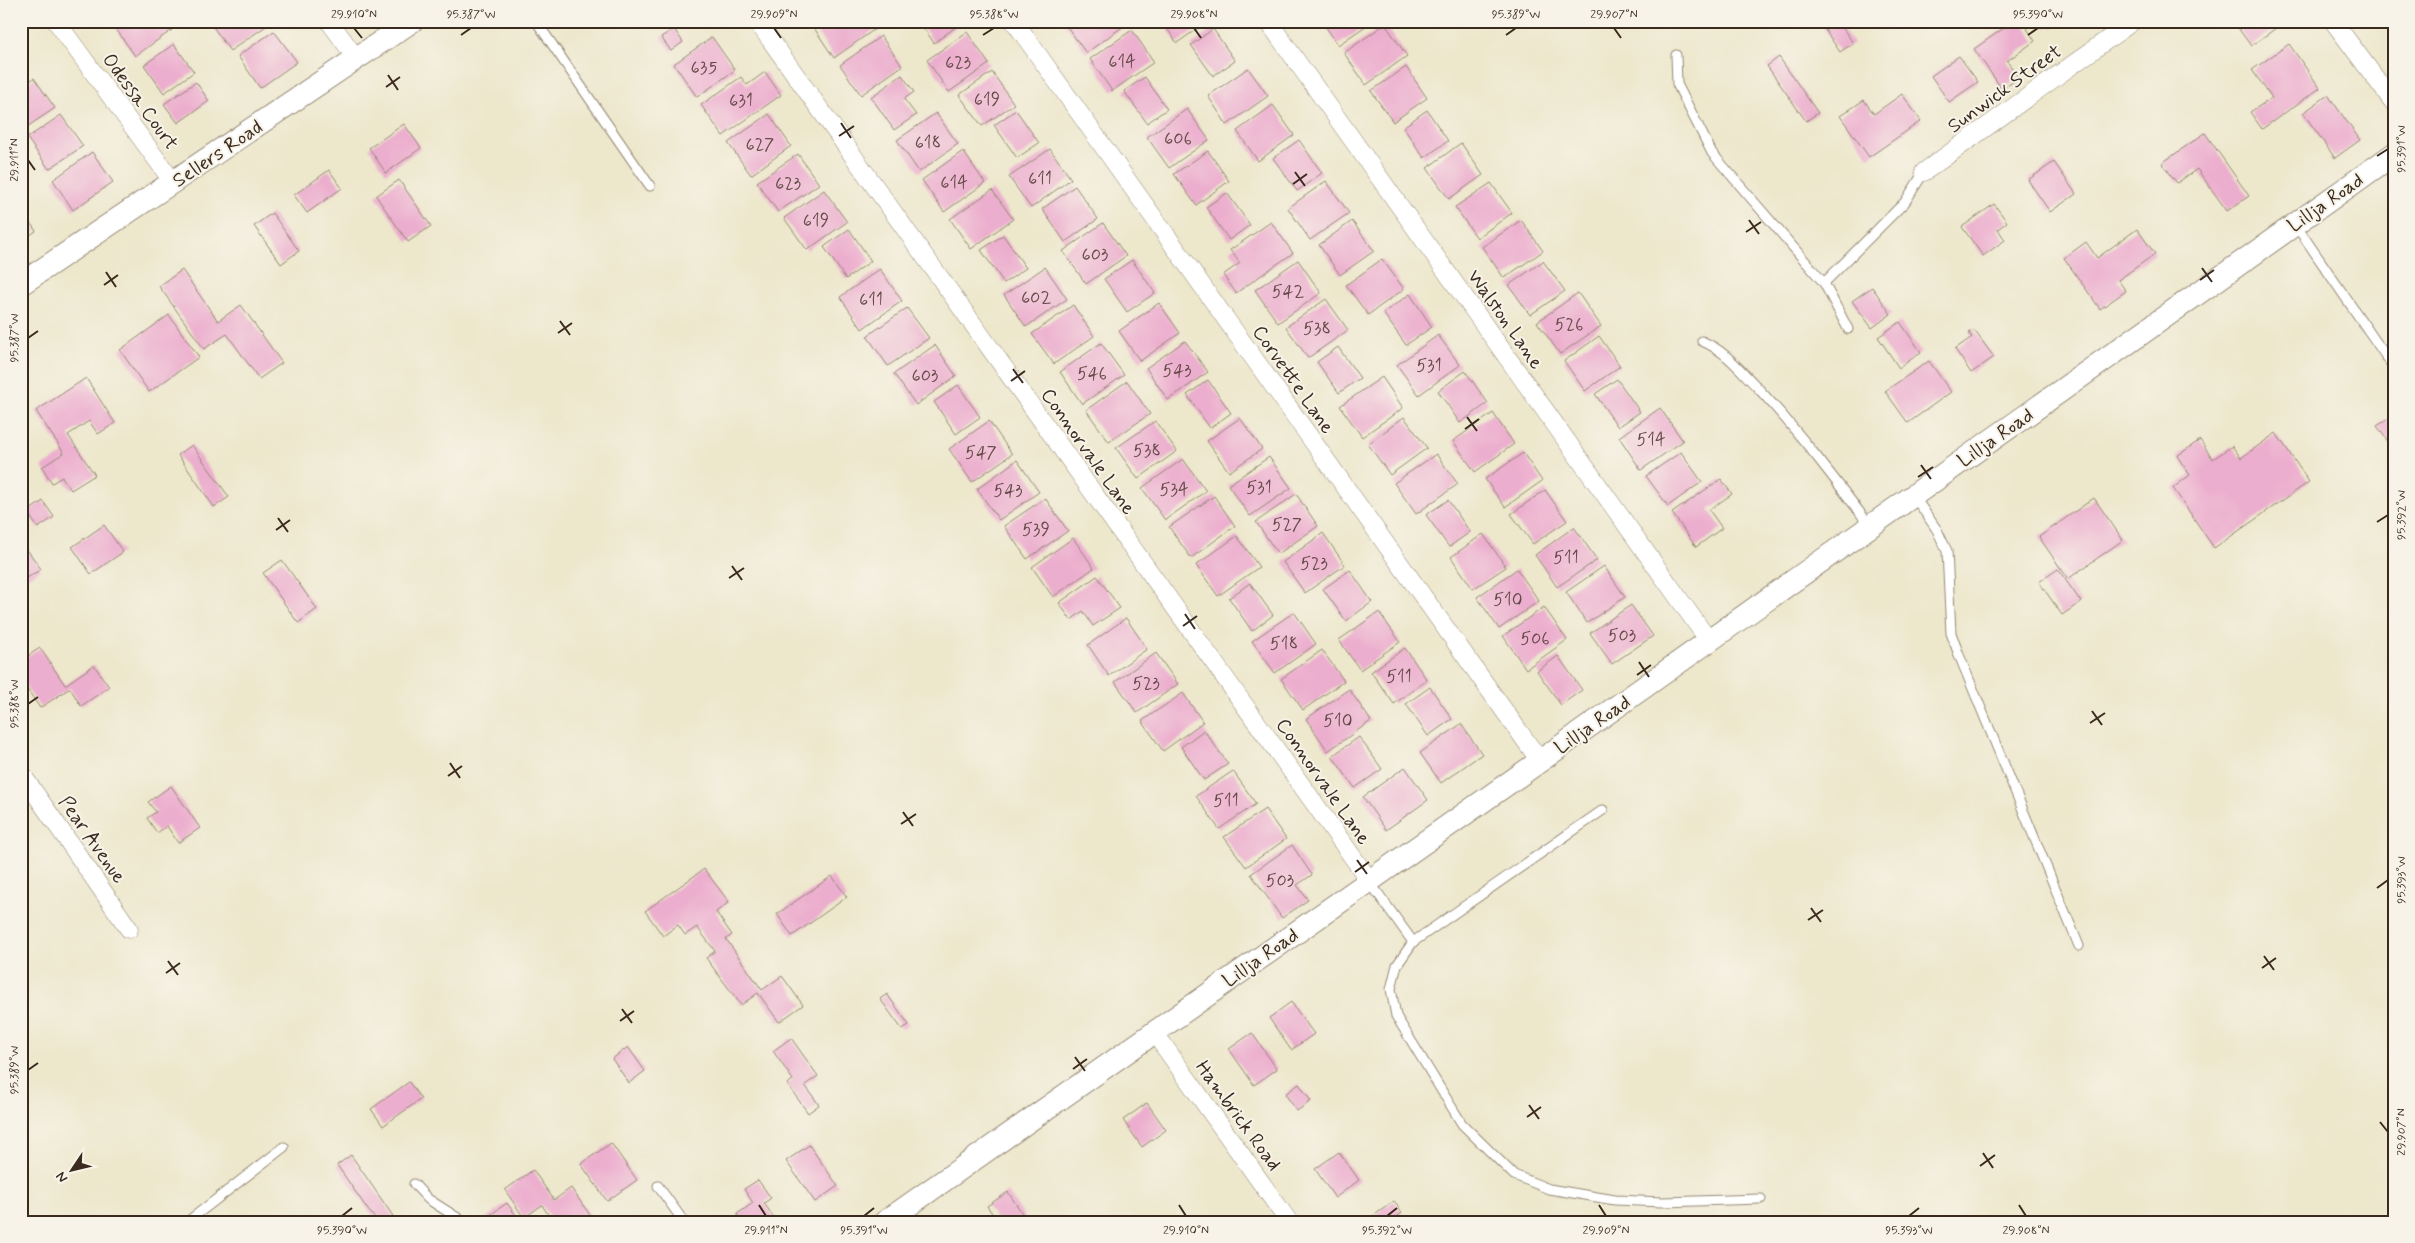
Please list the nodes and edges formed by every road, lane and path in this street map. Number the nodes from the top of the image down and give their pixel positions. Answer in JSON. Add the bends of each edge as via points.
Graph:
{"nodes":[{"id":1,"x":56,"y":21,"type":"edge"},
{"id":2,"x":329,"y":21,"type":"edge"},
{"id":3,"x":412,"y":21,"type":"edge"},
{"id":4,"x":536,"y":21,"type":"edge"},
{"id":5,"x":757,"y":21,"type":"edge"},
{"id":6,"x":1014,"y":21,"type":"edge"},
{"id":7,"x":1268,"y":21,"type":"edge"},
{"id":8,"x":2133,"y":21,"type":"edge"},
{"id":9,"x":2333,"y":21,"type":"edge"},
{"id":10,"x":1676,"y":55,"type":"dead end"},
{"id":11,"x":356,"y":58,"type":"junction"},
{"id":12,"x":2394,"y":104,"type":"edge"},
{"id":13,"x":2390,"y":163,"type":"edge"},
{"id":14,"x":1924,"y":172,"type":"joint"},
{"id":15,"x":173,"y":182,"type":"junction"},
{"id":16,"x":650,"y":186,"type":"dead end"},
{"id":17,"x":2295,"y":224,"type":"junction"},
{"id":18,"x":1824,"y":283,"type":"junction"},
{"id":19,"x":21,"y":284,"type":"edge"},
{"id":20,"x":1848,"y":329,"type":"dead end"},
{"id":21,"x":1702,"y":341,"type":"dead end"},
{"id":22,"x":2394,"y":368,"type":"edge"},
{"id":23,"x":1914,"y":495,"type":"junction"},
{"id":24,"x":1870,"y":526,"type":"junction"},
{"id":25,"x":1709,"y":641,"type":"junction"},
{"id":26,"x":1540,"y":761,"type":"junction"},
{"id":27,"x":21,"y":773,"type":"edge"},
{"id":28,"x":1603,"y":810,"type":"dead end"},
{"id":29,"x":1369,"y":880,"type":"junction"},
{"id":30,"x":129,"y":929,"type":"dead end"},
{"id":31,"x":1412,"y":942,"type":"junction"},
{"id":32,"x":2079,"y":946,"type":"dead end"},
{"id":33,"x":1154,"y":1032,"type":"junction"},
{"id":34,"x":284,"y":1147,"type":"dead end"},
{"id":35,"x":414,"y":1184,"type":"dead end"},
{"id":36,"x":658,"y":1186,"type":"dead end"},
{"id":37,"x":1760,"y":1199,"type":"dead end"},
{"id":38,"x":888,"y":1221,"type":"edge"},
{"id":39,"x":187,"y":1222,"type":"edge"},
{"id":40,"x":464,"y":1222,"type":"edge"},
{"id":41,"x":684,"y":1222,"type":"edge"},
{"id":42,"x":1289,"y":1222,"type":"edge"}],
"edges":[{"from":1,"to":15,"type":"street","name":"Odessa Court"},
{"from":2,"to":11,"type":"street"},
{"from":3,"to":11,"type":"street","name":"Sellers Road"},
{"from":4,"to":16,"type":"lane"},
{"from":5,"to":29,"type":"street","name":"Connorvale Lane"},
{"from":6,"to":26,"type":"street","name":"Corvette Lane"},
{"from":7,"to":25,"type":"street","name":"Walston Lane"},
{"from":8,"to":14,"type":"street","name":"Sunwick Street"},
{"from":9,"to":12,"type":"street"},
{"from":10,"to":18,"type":"lane","via":[[1677,84],[1712,153]]},
{"from":11,"to":15,"type":"street","name":"Sellers Road"},
{"from":13,"to":17,"type":"street","name":"Lillja Road"},
{"from":14,"to":18,"type":"lane","via":[[1905,202]]},
{"from":15,"to":19,"type":"street","name":"Sellers Road"},
{"from":17,"to":22,"type":"lane"},
{"from":17,"to":23,"type":"street","name":"Lillja Road"},
{"from":18,"to":20,"type":"lane"},
{"from":21,"to":24,"type":"lane","via":[[1721,350],[1772,404],[1818,456]]},
{"from":23,"to":24,"type":"street","name":"Lillja Road"},
{"from":23,"to":32,"type":"lane","via":[[1947,551],[1951,633],[1959,655]]},
{"from":24,"to":25,"type":"street","name":"Lillja Road"},
{"from":25,"to":26,"type":"street","name":"Lillja Road"},
{"from":26,"to":29,"type":"street","name":"Lillja Road"},
{"from":27,"to":30,"type":"street","name":"Pear Avenue"},
{"from":28,"to":31,"type":"lane"},
{"from":29,"to":31,"type":"lane"},
{"from":29,"to":33,"type":"street","name":"Lillja Road"},
{"from":31,"to":37,"type":"lane","via":[[1397,965],[1391,989],[1396,1016],[1462,1124],[1514,1175],[1549,1189],[1615,1200]]},
{"from":33,"to":38,"type":"street","name":"Lillja Road"},
{"from":33,"to":42,"type":"street","name":"Hambrick Road"},
{"from":34,"to":39,"type":"lane"},
{"from":35,"to":40,"type":"lane","via":[[428,1199]]},
{"from":36,"to":41,"type":"lane"}]}
